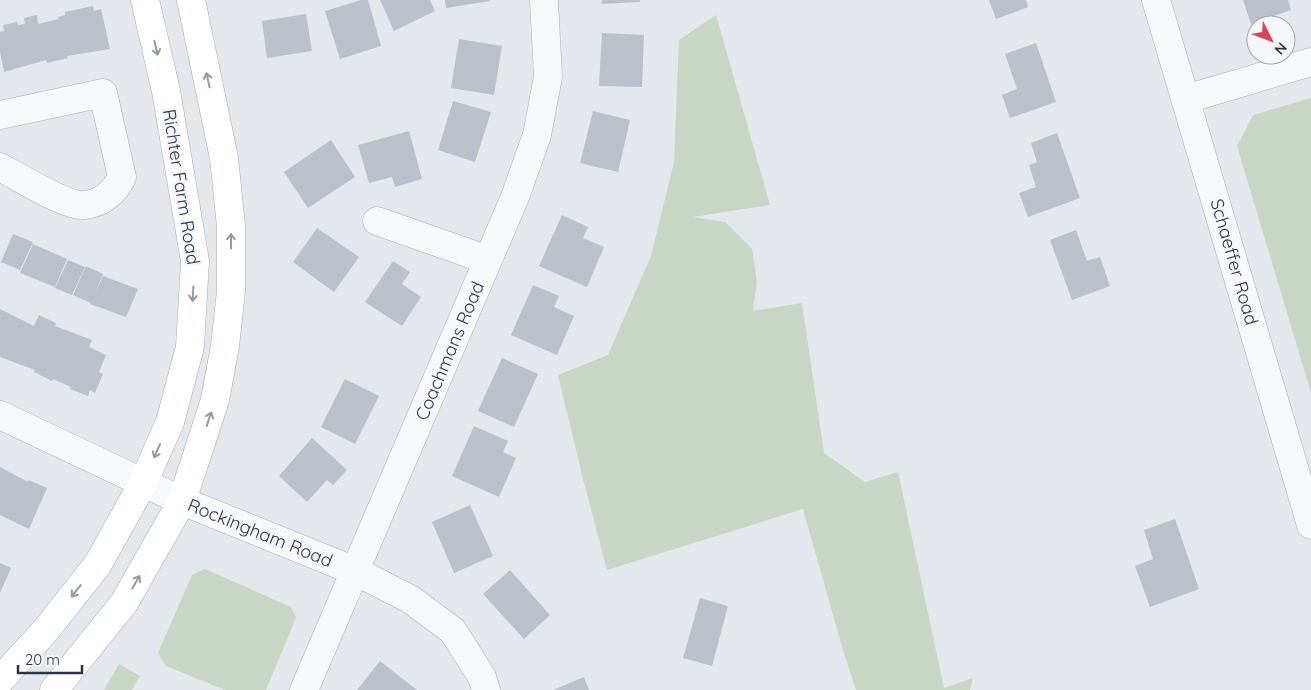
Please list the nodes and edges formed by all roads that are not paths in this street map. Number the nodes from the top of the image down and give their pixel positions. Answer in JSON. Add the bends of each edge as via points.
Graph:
{"nodes":[{"id":1,"x":145,"y":0,"type":"edge"},
{"id":2,"x":191,"y":0,"type":"edge"},
{"id":3,"x":544,"y":0,"type":"edge"},
{"id":4,"x":1156,"y":0,"type":"edge"},
{"id":5,"x":1311,"y":62,"type":"edge"},
{"id":6,"x":1186,"y":99,"type":"junction"},
{"id":7,"x":0,"y":115,"type":"edge"},
{"id":8,"x":0,"y":167,"type":"edge"},
{"id":9,"x":377,"y":221,"type":"dead end"},
{"id":10,"x":488,"y":260,"type":"junction"},
{"id":11,"x":0,"y":415,"type":"edge"},
{"id":12,"x":143,"y":483,"type":"junction"},
{"id":13,"x":182,"y":501,"type":"junction"},
{"id":14,"x":1311,"y":525,"type":"edge"},
{"id":15,"x":355,"y":571,"type":"junction"},
{"id":16,"x":0,"y":680,"type":"edge"},
{"id":17,"x":54,"y":690,"type":"edge"},
{"id":18,"x":304,"y":690,"type":"edge"},
{"id":19,"x":486,"y":690,"type":"edge"}],
"edges":[{"from":1,"to":12,"type":"main road","name":"Richter Farm Road","one_way":true,"via":[[166,90],[194,261],[190,348],[170,422]]},
{"from":13,"to":2,"type":"main road","one_way":true,"via":[[215,400],[231,291],[231,226],[224,158]]},
{"from":3,"to":10,"type":"street","name":"Coachmans Road","via":[[548,77],[537,135]]},
{"from":4,"to":6,"type":"street","name":"Schaeffer Road"},
{"from":5,"to":6,"type":"street"},
{"from":6,"to":14,"type":"street","name":"Schaeffer Road"},
{"from":7,"to":8,"type":"street","via":[[103,92],[122,177],[109,196],[83,206],[70,203]]},
{"from":9,"to":10,"type":"street"},
{"from":10,"to":15,"type":"street","name":"Coachmans Road"},
{"from":11,"to":12,"type":"street","name":"Rockingham Road"},
{"from":12,"to":13,"type":"street","name":"Rockingham Road"},
{"from":12,"to":16,"type":"main road","name":"Richter Farm Road","one_way":true,"via":[[98,564],[46,630]]},
{"from":13,"to":15,"type":"street","name":"Rockingham Road"},
{"from":17,"to":13,"type":"main road","one_way":true,"via":[[124,603]]},
{"from":15,"to":18,"type":"street","name":"Coachmans Road"},
{"from":15,"to":19,"type":"street","name":"Rockingham Road","via":[[410,599],[453,632],[482,677]]}]}
